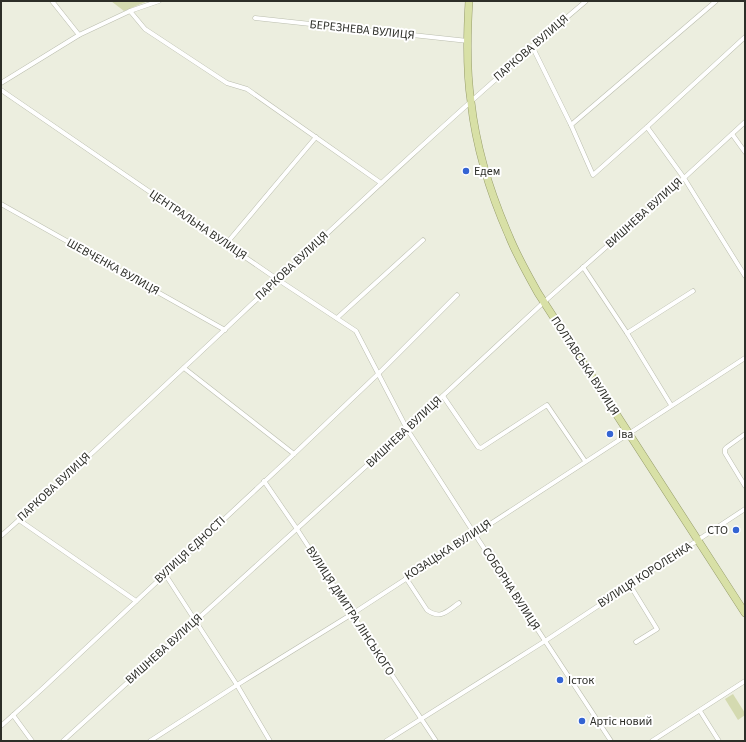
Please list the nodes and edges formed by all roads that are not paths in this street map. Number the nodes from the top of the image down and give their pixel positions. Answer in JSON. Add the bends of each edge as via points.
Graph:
{"nodes":[{"id":1,"x":52,"y":1,"type":"edge"},
{"id":2,"x":159,"y":1,"type":"edge"},
{"id":3,"x":470,"y":1,"type":"edge"},
{"id":4,"x":586,"y":1,"type":"edge"},
{"id":5,"x":716,"y":1,"type":"edge"},
{"id":6,"x":130,"y":11,"type":"junction"},
{"id":7,"x":255,"y":18,"type":"dead end"},
{"id":8,"x":79,"y":34,"type":"junction"},
{"id":9,"x":745,"y":37,"type":"edge"},
{"id":10,"x":468,"y":42,"type":"junction"},
{"id":11,"x":532,"y":46,"type":"junction"},
{"id":12,"x":1,"y":82,"type":"edge"},
{"id":13,"x":1,"y":90,"type":"edge"},
{"id":14,"x":470,"y":101,"type":"junction"},
{"id":15,"x":745,"y":122,"type":"edge"},
{"id":16,"x":571,"y":125,"type":"junction"},
{"id":17,"x":647,"y":127,"type":"junction"},
{"id":18,"x":732,"y":134,"type":"junction"},
{"id":19,"x":316,"y":137,"type":"junction"},
{"id":20,"x":745,"y":152,"type":"edge"},
{"id":21,"x":684,"y":178,"type":"junction"},
{"id":22,"x":381,"y":183,"type":"junction"},
{"id":23,"x":1,"y":204,"type":"edge"},
{"id":24,"x":423,"y":240,"type":"dead end"},
{"id":25,"x":226,"y":244,"type":"junction"},
{"id":26,"x":583,"y":267,"type":"junction"},
{"id":27,"x":745,"y":276,"type":"edge"},
{"id":28,"x":277,"y":279,"type":"junction"},
{"id":29,"x":693,"y":291,"type":"dead end"},
{"id":30,"x":457,"y":295,"type":"dead end"},
{"id":31,"x":544,"y":302,"type":"junction"},
{"id":32,"x":337,"y":318,"type":"junction"},
{"id":33,"x":224,"y":330,"type":"junction"},
{"id":34,"x":627,"y":333,"type":"junction"},
{"id":35,"x":745,"y":358,"type":"edge"},
{"id":36,"x":184,"y":368,"type":"junction"},
{"id":37,"x":379,"y":373,"type":"junction"},
{"id":38,"x":443,"y":396,"type":"junction"},
{"id":39,"x":671,"y":405,"type":"junction"},
{"id":40,"x":408,"y":429,"type":"junction"},
{"id":41,"x":628,"y":433,"type":"junction"},
{"id":42,"x":745,"y":434,"type":"edge"},
{"id":43,"x":294,"y":454,"type":"junction"},
{"id":44,"x":585,"y":462,"type":"junction"},
{"id":45,"x":264,"y":482,"type":"junction"},
{"id":46,"x":745,"y":486,"type":"edge"},
{"id":47,"x":745,"y":510,"type":"edge"},
{"id":48,"x":19,"y":520,"type":"junction"},
{"id":49,"x":298,"y":528,"type":"junction"},
{"id":50,"x":474,"y":533,"type":"junction"},
{"id":51,"x":1,"y":536,"type":"edge"},
{"id":52,"x":699,"y":540,"type":"junction"},
{"id":53,"x":165,"y":574,"type":"junction"},
{"id":54,"x":406,"y":578,"type":"junction"},
{"id":55,"x":630,"y":585,"type":"junction"},
{"id":56,"x":136,"y":601,"type":"junction"},
{"id":57,"x":459,"y":603,"type":"dead end"},
{"id":58,"x":745,"y":613,"type":"edge"},
{"id":59,"x":352,"y":614,"type":"junction"},
{"id":60,"x":196,"y":620,"type":"junction"},
{"id":61,"x":545,"y":641,"type":"junction"},
{"id":62,"x":636,"y":642,"type":"dead end"},
{"id":63,"x":745,"y":681,"type":"edge"},
{"id":64,"x":237,"y":685,"type":"junction"},
{"id":65,"x":700,"y":711,"type":"junction"},
{"id":66,"x":13,"y":715,"type":"junction"},
{"id":67,"x":421,"y":719,"type":"junction"},
{"id":68,"x":1,"y":726,"type":"edge"},
{"id":69,"x":32,"y":741,"type":"edge"},
{"id":70,"x":63,"y":741,"type":"edge"},
{"id":71,"x":150,"y":741,"type":"edge"},
{"id":72,"x":270,"y":741,"type":"edge"},
{"id":73,"x":386,"y":741,"type":"edge"},
{"id":74,"x":436,"y":741,"type":"edge"},
{"id":75,"x":611,"y":741,"type":"edge"},
{"id":76,"x":652,"y":741,"type":"edge"},
{"id":77,"x":719,"y":741,"type":"edge"}],
"edges":[{"from":1,"to":8,"type":"street"},
{"from":2,"to":6,"type":"street"},
{"from":3,"to":10,"type":"highway","name":"ПОЛТАВСЬКА ВУЛИЦЯ"},
{"from":4,"to":11,"type":"street","name":"ПАРКОВА ВУЛИЦЯ"},
{"from":5,"to":16,"type":"street"},
{"from":6,"to":8,"type":"street"},
{"from":6,"to":19,"type":"street","via":[[145,29],[227,83],[247,89]]},
{"from":7,"to":10,"type":"street","name":"БЕРЕЗНЕВА ВУЛИЦЯ"},
{"from":8,"to":12,"type":"street"},
{"from":9,"to":17,"type":"street"},
{"from":10,"to":14,"type":"highway","name":"ПОЛТАВСЬКА ВУЛИЦЯ"},
{"from":11,"to":14,"type":"street","name":"ПАРКОВА ВУЛИЦЯ"},
{"from":11,"to":16,"type":"street"},
{"from":13,"to":25,"type":"street","name":"ЦЕНТРАЛЬНА ВУЛИЦЯ"},
{"from":14,"to":22,"type":"street","name":"ПАРКОВА ВУЛИЦЯ"},
{"from":14,"to":31,"type":"highway","name":"ПОЛТАВСЬКА ВУЛИЦЯ","via":[[499,213],[520,260]]},
{"from":15,"to":18,"type":"street","name":"ВИШНЕВА ВУЛИЦЯ"},
{"from":16,"to":17,"type":"street","via":[[593,175]]},
{"from":17,"to":21,"type":"street"},
{"from":18,"to":20,"type":"street"},
{"from":18,"to":21,"type":"street","name":"ВИШНЕВА ВУЛИЦЯ"},
{"from":19,"to":22,"type":"street"},
{"from":19,"to":25,"type":"street"},
{"from":21,"to":26,"type":"street","name":"ВИШНЕВА ВУЛИЦЯ"},
{"from":21,"to":27,"type":"street"},
{"from":22,"to":28,"type":"street","name":"ПАРКОВА ВУЛИЦЯ"},
{"from":23,"to":33,"type":"street","name":"ШЕВЧЕНКА ВУЛИЦЯ"},
{"from":24,"to":32,"type":"street"},
{"from":25,"to":28,"type":"street","name":"ЦЕНТРАЛЬНА ВУЛИЦЯ"},
{"from":26,"to":31,"type":"street","name":"ВИШНЕВА ВУЛИЦЯ"},
{"from":26,"to":34,"type":"street"},
{"from":28,"to":32,"type":"street","name":"ЦЕНТРАЛЬНА ВУЛИЦЯ"},
{"from":28,"to":33,"type":"street","name":"ПАРКОВА ВУЛИЦЯ"},
{"from":29,"to":34,"type":"street"},
{"from":30,"to":37,"type":"street","name":"ВУЛИЦЯ ЄДНОСТІ"},
{"from":31,"to":38,"type":"street","name":"ВИШНЕВА ВУЛИЦЯ"},
{"from":31,"to":41,"type":"highway","name":"ПОЛТАВСЬКА ВУЛИЦЯ"},
{"from":32,"to":37,"type":"street","name":"ЦЕНТРАЛЬНА ВУЛИЦЯ","via":[[356,331]]},
{"from":33,"to":36,"type":"street","name":"ПАРКОВА ВУЛИЦЯ"},
{"from":34,"to":39,"type":"street"},
{"from":35,"to":39,"type":"street","name":"КОЗАЦЬКА ВУЛИЦЯ"},
{"from":36,"to":43,"type":"street"},
{"from":36,"to":48,"type":"street","name":"ПАРКОВА ВУЛИЦЯ"},
{"from":37,"to":40,"type":"street","name":"СОБОРНА ВУЛИЦЯ"},
{"from":37,"to":43,"type":"street","name":"ВУЛИЦЯ ЄДНОСТІ"},
{"from":38,"to":40,"type":"street","name":"ВИШНЕВА ВУЛИЦЯ"},
{"from":38,"to":44,"type":"street","via":[[481,448],[547,405]]},
{"from":39,"to":41,"type":"street","name":"КОЗАЦЬКА ВУЛИЦЯ"},
{"from":40,"to":49,"type":"street","name":"ВИШНЕВА ВУЛИЦЯ"},
{"from":40,"to":50,"type":"street","name":"СОБОРНА ВУЛИЦЯ"},
{"from":41,"to":44,"type":"street","name":"КОЗАЦЬКА ВУЛИЦЯ"},
{"from":41,"to":52,"type":"highway","name":"ПОЛТАВСЬКА ВУЛИЦЯ"},
{"from":42,"to":46,"type":"street","via":[[725,449]]},
{"from":43,"to":45,"type":"street","name":"ВУЛИЦЯ ЄДНОСТІ"},
{"from":44,"to":50,"type":"street","name":"КОЗАЦЬКА ВУЛИЦЯ"},
{"from":45,"to":49,"type":"street","name":"ВУЛИЦЯ ДМИТРА ЛІНСЬКОГО"},
{"from":45,"to":53,"type":"street","name":"ВУЛИЦЯ ЄДНОСТІ"},
{"from":47,"to":52,"type":"street","name":"ВУЛИЦЯ КОРОЛЕНКА"},
{"from":48,"to":51,"type":"street","name":"ПАРКОВА ВУЛИЦЯ"},
{"from":48,"to":56,"type":"street"},
{"from":49,"to":59,"type":"street","name":"ВУЛИЦЯ ДМИТРА ЛІНСЬКОГО"},
{"from":49,"to":60,"type":"street","name":"ВИШНЕВА ВУЛИЦЯ"},
{"from":50,"to":54,"type":"street","name":"КОЗАЦЬКА ВУЛИЦЯ"},
{"from":50,"to":61,"type":"street","name":"СОБОРНА ВУЛИЦЯ"},
{"from":52,"to":55,"type":"street","name":"ВУЛИЦЯ КОРОЛЕНКА"},
{"from":52,"to":58,"type":"highway","name":"ПОЛТАВСЬКА ВУЛИЦЯ"},
{"from":53,"to":56,"type":"street","name":"ВУЛИЦЯ ЄДНОСТІ"},
{"from":53,"to":60,"type":"street"},
{"from":54,"to":57,"type":"street","via":[[431,613],[443,614]]},
{"from":54,"to":59,"type":"street","name":"КОЗАЦЬКА ВУЛИЦЯ"},
{"from":55,"to":61,"type":"street","name":"ВУЛИЦЯ КОРОЛЕНКА"},
{"from":55,"to":62,"type":"street","via":[[657,630]]},
{"from":56,"to":66,"type":"street","name":"ВУЛИЦЯ ЄДНОСТІ"},
{"from":59,"to":64,"type":"street","name":"КОЗАЦЬКА ВУЛИЦЯ"},
{"from":59,"to":67,"type":"street","name":"ВУЛИЦЯ ДМИТРА ЛІНСЬКОГО"},
{"from":60,"to":64,"type":"street"},
{"from":60,"to":70,"type":"street","name":"ВИШНЕВА ВУЛИЦЯ"},
{"from":61,"to":67,"type":"street","name":"ВУЛИЦЯ КОРОЛЕНКА"},
{"from":61,"to":75,"type":"street","name":"СОБОРНА ВУЛИЦЯ"},
{"from":63,"to":65,"type":"street"},
{"from":64,"to":71,"type":"street","name":"КОЗАЦЬКА ВУЛИЦЯ"},
{"from":64,"to":72,"type":"street"},
{"from":65,"to":76,"type":"street"},
{"from":65,"to":77,"type":"street"},
{"from":66,"to":68,"type":"street","name":"ВУЛИЦЯ ЄДНОСТІ"},
{"from":66,"to":69,"type":"street"},
{"from":67,"to":73,"type":"street","name":"ВУЛИЦЯ КОРОЛЕНКА"},
{"from":67,"to":74,"type":"street","name":"ВУЛИЦЯ ДМИТРА ЛІНСЬКОГО"}]}
